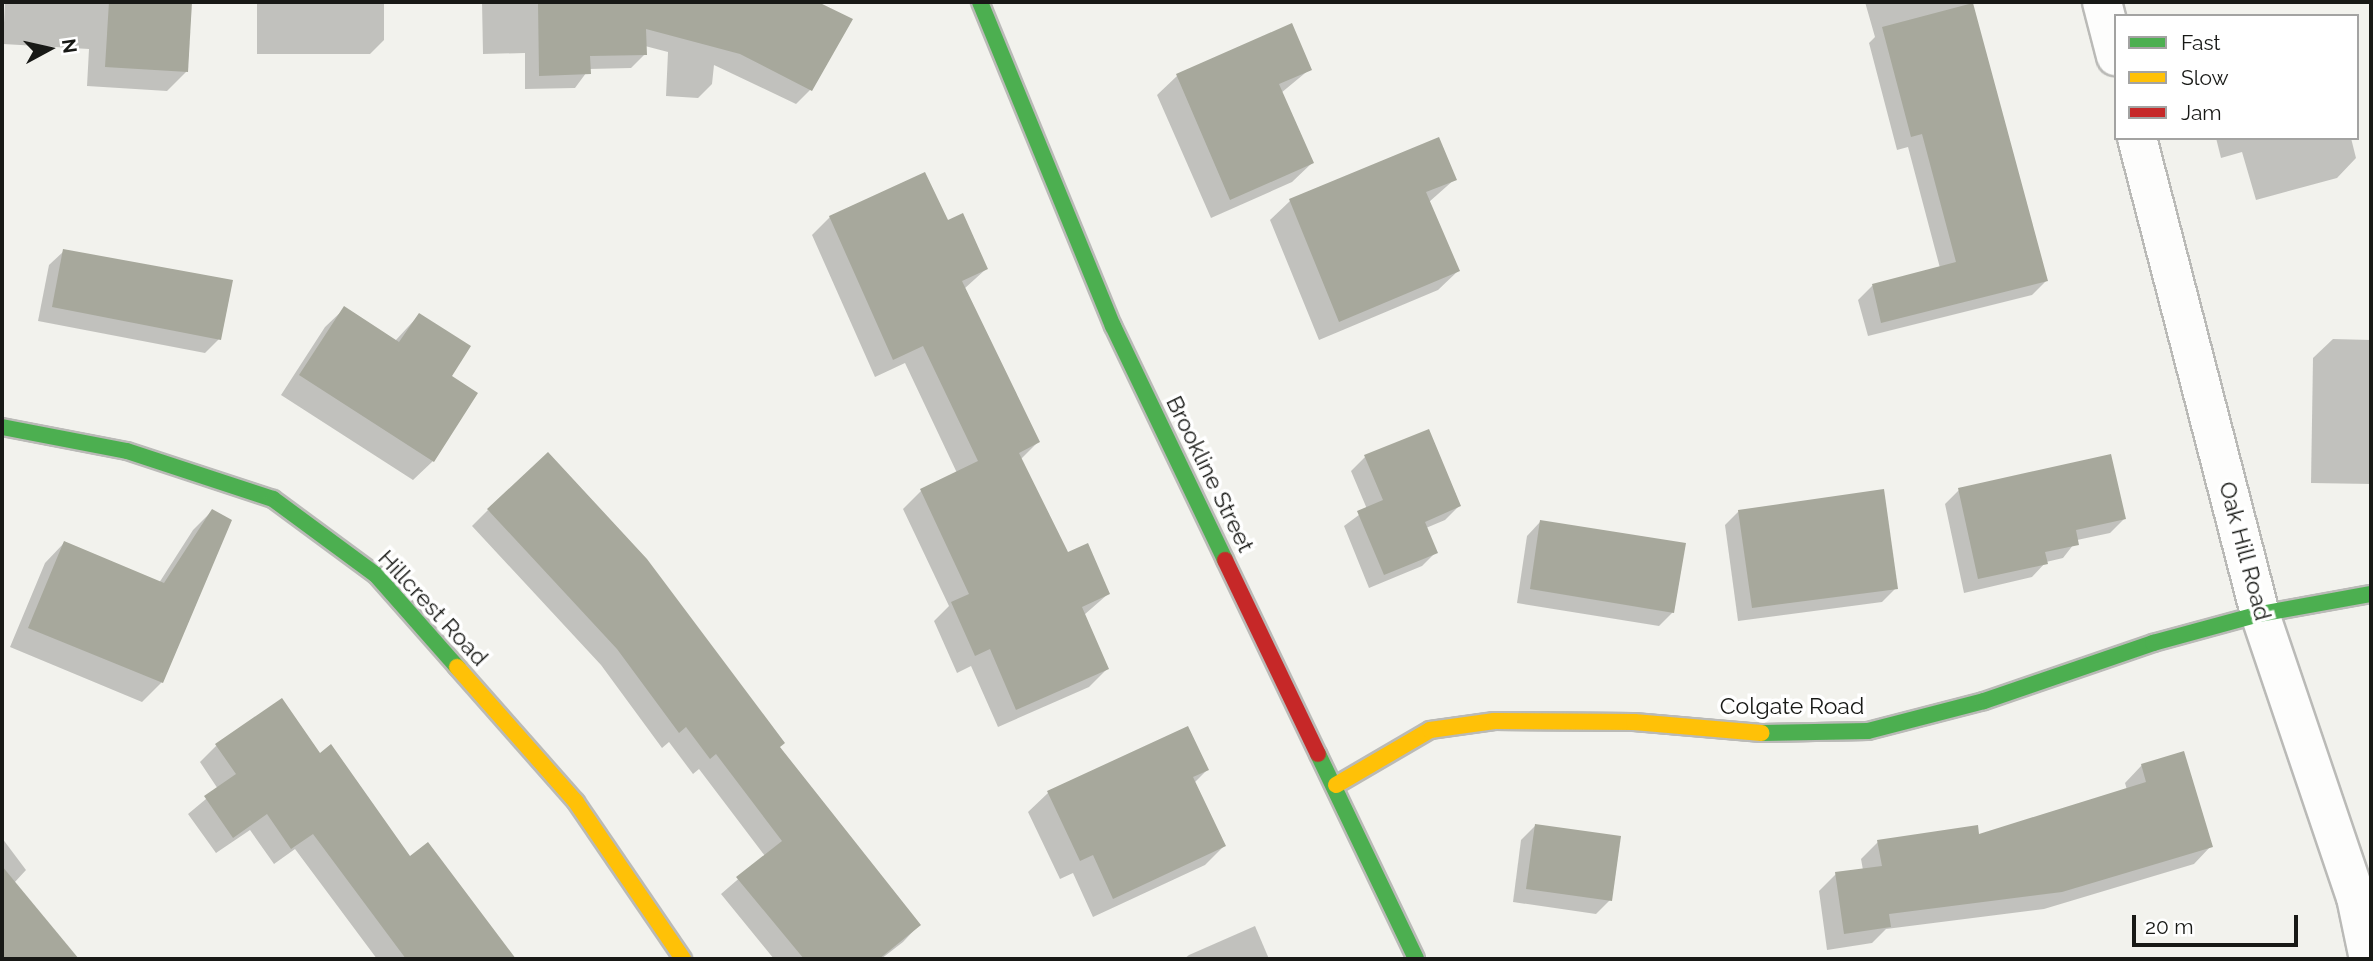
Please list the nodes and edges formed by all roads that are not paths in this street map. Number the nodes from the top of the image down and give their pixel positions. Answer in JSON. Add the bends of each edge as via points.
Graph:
{"nodes":[{"id":1,"x":980,"y":2,"type":"edge"},
{"id":2,"x":2102,"y":2,"type":"edge"},
{"id":3,"x":2114,"y":48,"type":"edge"},
{"id":4,"x":2138,"y":140,"type":"edge"},
{"id":5,"x":2,"y":427,"type":"edge"},
{"id":6,"x":2371,"y":594,"type":"edge"},
{"id":7,"x":2260,"y":614,"type":"junction"},
{"id":8,"x":1336,"y":785,"type":"junction"},
{"id":9,"x":683,"y":959,"type":"edge"},
{"id":10,"x":1416,"y":959,"type":"edge"},
{"id":11,"x":2369,"y":959,"type":"edge"}],
"edges":[{"from":1,"to":8,"type":"street","name":"Brookline Street","via":[[1113,326]]},
{"from":2,"to":3,"type":"street"},
{"from":4,"to":7,"type":"street","name":"Oak Hill Road"},
{"from":5,"to":9,"type":"street","name":"Hillcrest Road","via":[[127,451],[273,499],[376,575],[576,802]]},
{"from":6,"to":7,"type":"street","name":"Colgate Road"},
{"from":7,"to":8,"type":"street","name":"Colgate Road","via":[[2153,643],[1984,701],[1868,731],[1756,733],[1634,722],[1494,721],[1430,730]]},
{"from":7,"to":11,"type":"street","name":"Oak Hill Road","via":[[2356,897]]},
{"from":8,"to":10,"type":"street","name":"Brookline Street"}]}
